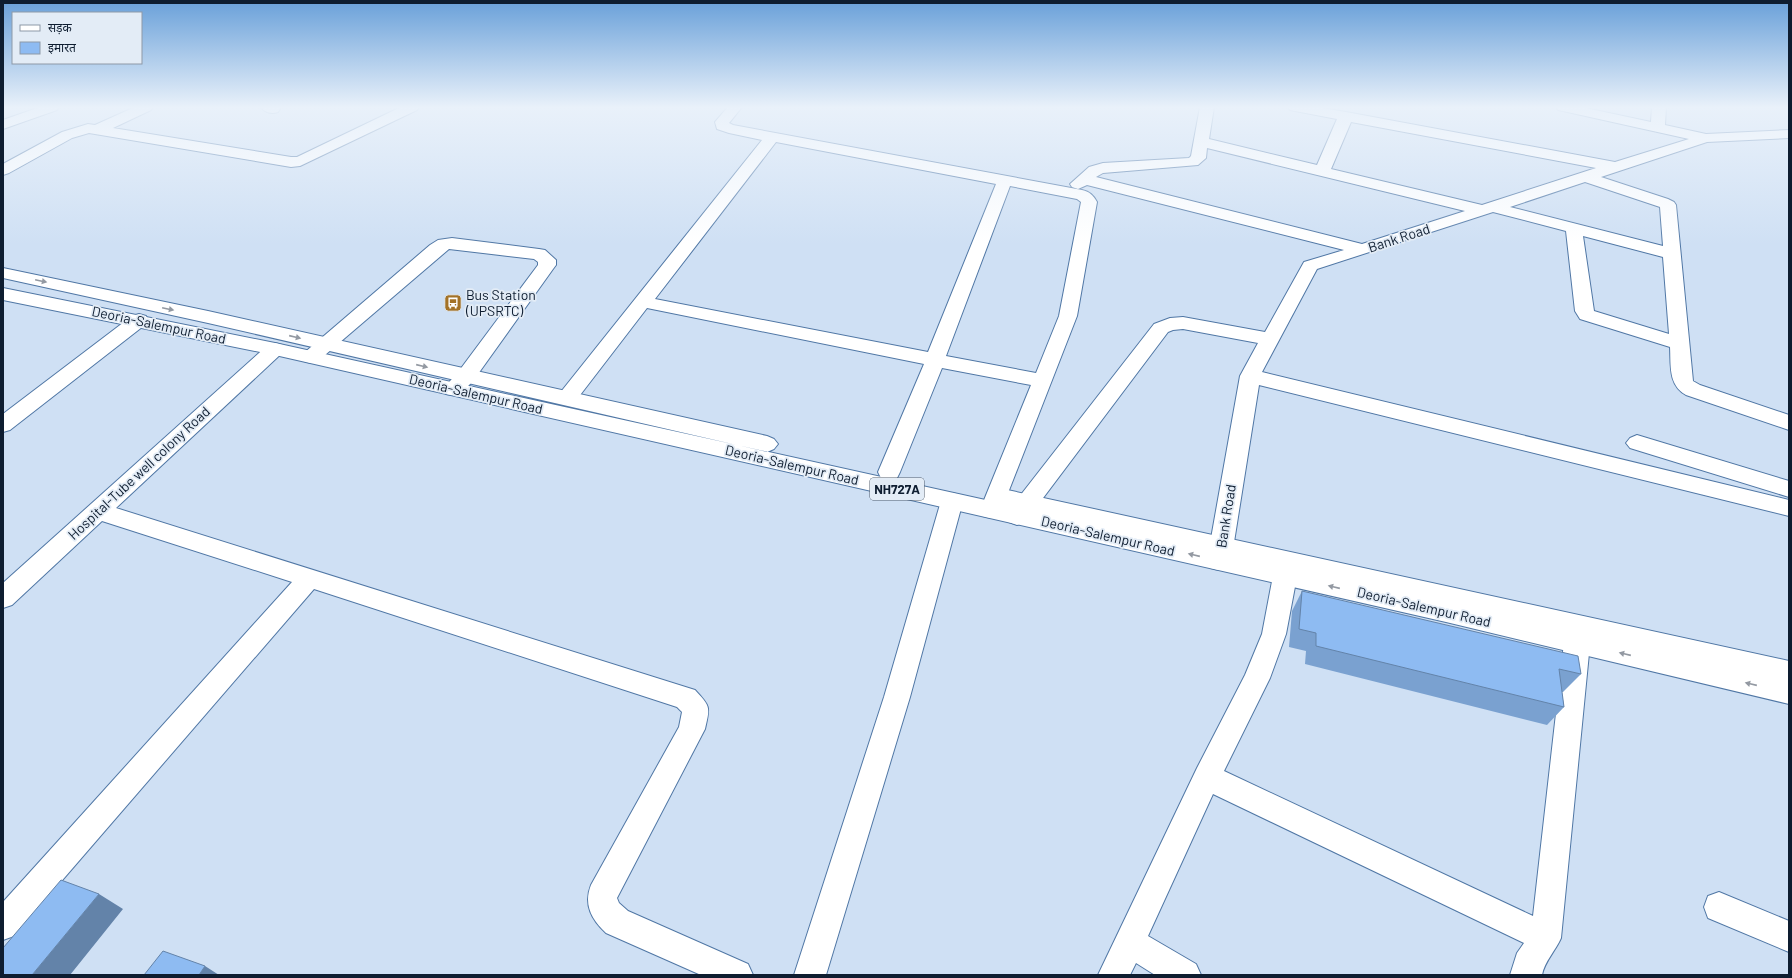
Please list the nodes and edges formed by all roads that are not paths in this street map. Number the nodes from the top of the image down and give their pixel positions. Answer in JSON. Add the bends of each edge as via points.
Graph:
{"nodes":[{"id":1,"x":35,"y":153,"type":"edge"},
{"id":2,"x":234,"y":153,"type":"edge"},
{"id":3,"x":320,"y":153,"type":"edge"},
{"id":4,"x":760,"y":153,"type":"edge"},
{"id":5,"x":853,"y":153,"type":"edge"},
{"id":6,"x":1199,"y":153,"type":"edge"},
{"id":7,"x":1244,"y":153,"type":"edge"},
{"id":8,"x":1330,"y":153,"type":"edge"},
{"id":9,"x":1540,"y":153,"type":"edge"},
{"id":10,"x":1661,"y":153,"type":"edge"},
{"id":11,"x":1616,"y":167,"type":"junction"},
{"id":12,"x":3,"y":170,"type":"edge"},
{"id":13,"x":1322,"y":172,"type":"junction"},
{"id":14,"x":1585,"y":177,"type":"junction"},
{"id":15,"x":1084,"y":179,"type":"junction"},
{"id":16,"x":1005,"y":180,"type":"junction"},
{"id":17,"x":1067,"y":192,"type":"junction"},
{"id":18,"x":1488,"y":209,"type":"junction"},
{"id":19,"x":1574,"y":228,"type":"junction"},
{"id":20,"x":1362,"y":250,"type":"junction"},
{"id":21,"x":1673,"y":254,"type":"junction"},
{"id":22,"x":3,"y":273,"type":"edge"},
{"id":23,"x":3,"y":294,"type":"edge"},
{"id":24,"x":643,"y":302,"type":"junction"},
{"id":25,"x":139,"y":320,"type":"junction"},
{"id":26,"x":1270,"y":339,"type":"junction"},
{"id":27,"x":1680,"y":344,"type":"junction"},
{"id":28,"x":274,"y":349,"type":"junction"},
{"id":29,"x":319,"y":351,"type":"junction"},
{"id":30,"x":935,"y":360,"type":"junction"},
{"id":31,"x":1250,"y":376,"type":"junction"},
{"id":32,"x":1042,"y":381,"type":"junction"},
{"id":33,"x":460,"y":382,"type":"junction"},
{"id":34,"x":567,"y":398,"type":"junction"},
{"id":35,"x":1789,"y":423,"type":"edge"},
{"id":36,"x":3,"y":425,"type":"edge"},
{"id":37,"x":1637,"y":443,"type":"dead end"},
{"id":38,"x":889,"y":472,"type":"junction"},
{"id":39,"x":1789,"y":489,"type":"edge"},
{"id":40,"x":952,"y":501,"type":"junction"},
{"id":41,"x":994,"y":503,"type":"junction"},
{"id":42,"x":1789,"y":508,"type":"edge"},
{"id":43,"x":1023,"y":509,"type":"junction"},
{"id":44,"x":98,"y":511,"type":"junction"},
{"id":45,"x":1220,"y":553,"type":"junction"},
{"id":46,"x":1285,"y":576,"type":"junction"},
{"id":47,"x":310,"y":578,"type":"junction"},
{"id":48,"x":3,"y":598,"type":"edge"},
{"id":49,"x":1577,"y":643,"type":"junction"},
{"id":50,"x":1789,"y":672,"type":"edge"},
{"id":51,"x":1789,"y":694,"type":"edge"},
{"id":52,"x":1207,"y":777,"type":"junction"},
{"id":53,"x":1719,"y":907,"type":"dead end"},
{"id":54,"x":3,"y":925,"type":"edge"},
{"id":55,"x":1789,"y":937,"type":"edge"},
{"id":56,"x":1546,"y":938,"type":"junction"},
{"id":57,"x":1129,"y":942,"type":"junction"},
{"id":58,"x":737,"y":975,"type":"edge"},
{"id":59,"x":810,"y":975,"type":"edge"},
{"id":60,"x":1114,"y":975,"type":"edge"},
{"id":61,"x":1185,"y":975,"type":"edge"},
{"id":62,"x":1526,"y":975,"type":"edge"}],
"edges":[{"from":1,"to":12,"type":"main road"},
{"from":2,"to":3,"type":"main road","via":[[291,162]]},
{"from":4,"to":24,"type":"main road"},
{"from":5,"to":16,"type":"main road"},
{"from":6,"to":15,"type":"main road","via":[[1198,158],[1193,162],[1103,168],[1095,170]]},
{"from":7,"to":13,"type":"main road"},
{"from":8,"to":13,"type":"main road"},
{"from":9,"to":11,"type":"main road"},
{"from":10,"to":11,"type":"main road","name":"Bank Road"},
{"from":11,"to":14,"type":"main road","name":"Bank Road"},
{"from":13,"to":18,"type":"main road"},
{"from":14,"to":18,"type":"main road","name":"Bank Road"},
{"from":14,"to":21,"type":"main road","via":[[1668,205]]},
{"from":15,"to":17,"type":"main road"},
{"from":15,"to":20,"type":"main road"},
{"from":16,"to":17,"type":"main road"},
{"from":16,"to":30,"type":"main road"},
{"from":17,"to":32,"type":"main road","via":[[1082,195],[1089,202],[1068,316]]},
{"from":18,"to":19,"type":"main road"},
{"from":18,"to":20,"type":"main road","name":"Bank Road"},
{"from":19,"to":21,"type":"main road"},
{"from":19,"to":27,"type":"main road","via":[[1584,312]]},
{"from":20,"to":26,"type":"main road","name":"Bank Road","via":[[1310,266]]},
{"from":21,"to":27,"type":"main road"},
{"from":22,"to":29,"type":"main road","name":"Deoria-Salempur Road","number":"NH727A","one_way":true},
{"from":23,"to":25,"type":"main road","name":"Deoria-Salempur Road","number":"NH727A"},
{"from":24,"to":30,"type":"main road"},
{"from":24,"to":34,"type":"main road"},
{"from":25,"to":28,"type":"main road","name":"Deoria-Salempur Road","number":"NH727A"},
{"from":25,"to":36,"type":"main road"},
{"from":26,"to":31,"type":"main road","name":"Bank Road"},
{"from":26,"to":43,"type":"main road","via":[[1183,323],[1161,328]]},
{"from":27,"to":35,"type":"main road","via":[[1682,380],[1686,386]]},
{"from":28,"to":29,"type":"main road","name":"Deoria-Salempur Road","number":"NH727A"},
{"from":28,"to":44,"type":"main road","name":"Hospital-Tube well colony Road"},
{"from":29,"to":33,"type":"main road","name":"Deoria-Salempur Road","number":"NH727A"},
{"from":29,"to":33,"type":"main road","via":[[444,244],[539,254],[545,257],[547,264]]},
{"from":30,"to":32,"type":"main road"},
{"from":30,"to":38,"type":"main road"},
{"from":31,"to":42,"type":"main road"},
{"from":31,"to":45,"type":"main road","name":"Bank Road"},
{"from":32,"to":41,"type":"main road"},
{"from":33,"to":34,"type":"main road","name":"Deoria-Salempur Road","number":"NH727A"},
{"from":33,"to":40,"type":"main road","name":"Deoria-Salempur Road","number":"NH727A"},
{"from":34,"to":38,"type":"main road","name":"Deoria-Salempur Road","number":"NH727A"},
{"from":37,"to":39,"type":"main road"},
{"from":38,"to":41,"type":"main road","name":"Deoria-Salempur Road","number":"NH727A"},
{"from":40,"to":41,"type":"main road","name":"Deoria-Salempur Road","number":"NH727A"},
{"from":40,"to":59,"type":"main road","via":[[897,697]]},
{"from":41,"to":43,"type":"main road","name":"Deoria-Salempur Road","number":"NH727A"},
{"from":43,"to":45,"type":"main road","name":"Deoria-Salempur Road","number":"NH727A"},
{"from":44,"to":47,"type":"main road"},
{"from":44,"to":48,"type":"main road","name":"Hospital-Tube well colony Road"},
{"from":45,"to":46,"type":"main road","name":"Deoria-Salempur Road","number":"NH727A"},
{"from":45,"to":50,"type":"main road","name":"Deoria-Salempur Road","number":"NH727A"},
{"from":49,"to":46,"type":"main road","name":"Deoria-Salempur Road","number":"NH727A","one_way":true},
{"from":46,"to":52,"type":"main road","via":[[1274,634],[1257,678]]},
{"from":47,"to":54,"type":"main road"},
{"from":47,"to":58,"type":"main road","via":[[686,698],[696,709],[692,729],[602,896],[606,912],[616,922]]},
{"from":51,"to":49,"type":"main road","name":"Deoria-Salempur Road","number":"NH727A","one_way":true},
{"from":49,"to":56,"type":"main road"},
{"from":52,"to":56,"type":"main road"},
{"from":52,"to":57,"type":"main road"},
{"from":53,"to":55,"type":"main road"},
{"from":56,"to":62,"type":"main road","via":[[1528,964]]},
{"from":57,"to":60,"type":"main road"},
{"from":57,"to":61,"type":"main road"}]}
